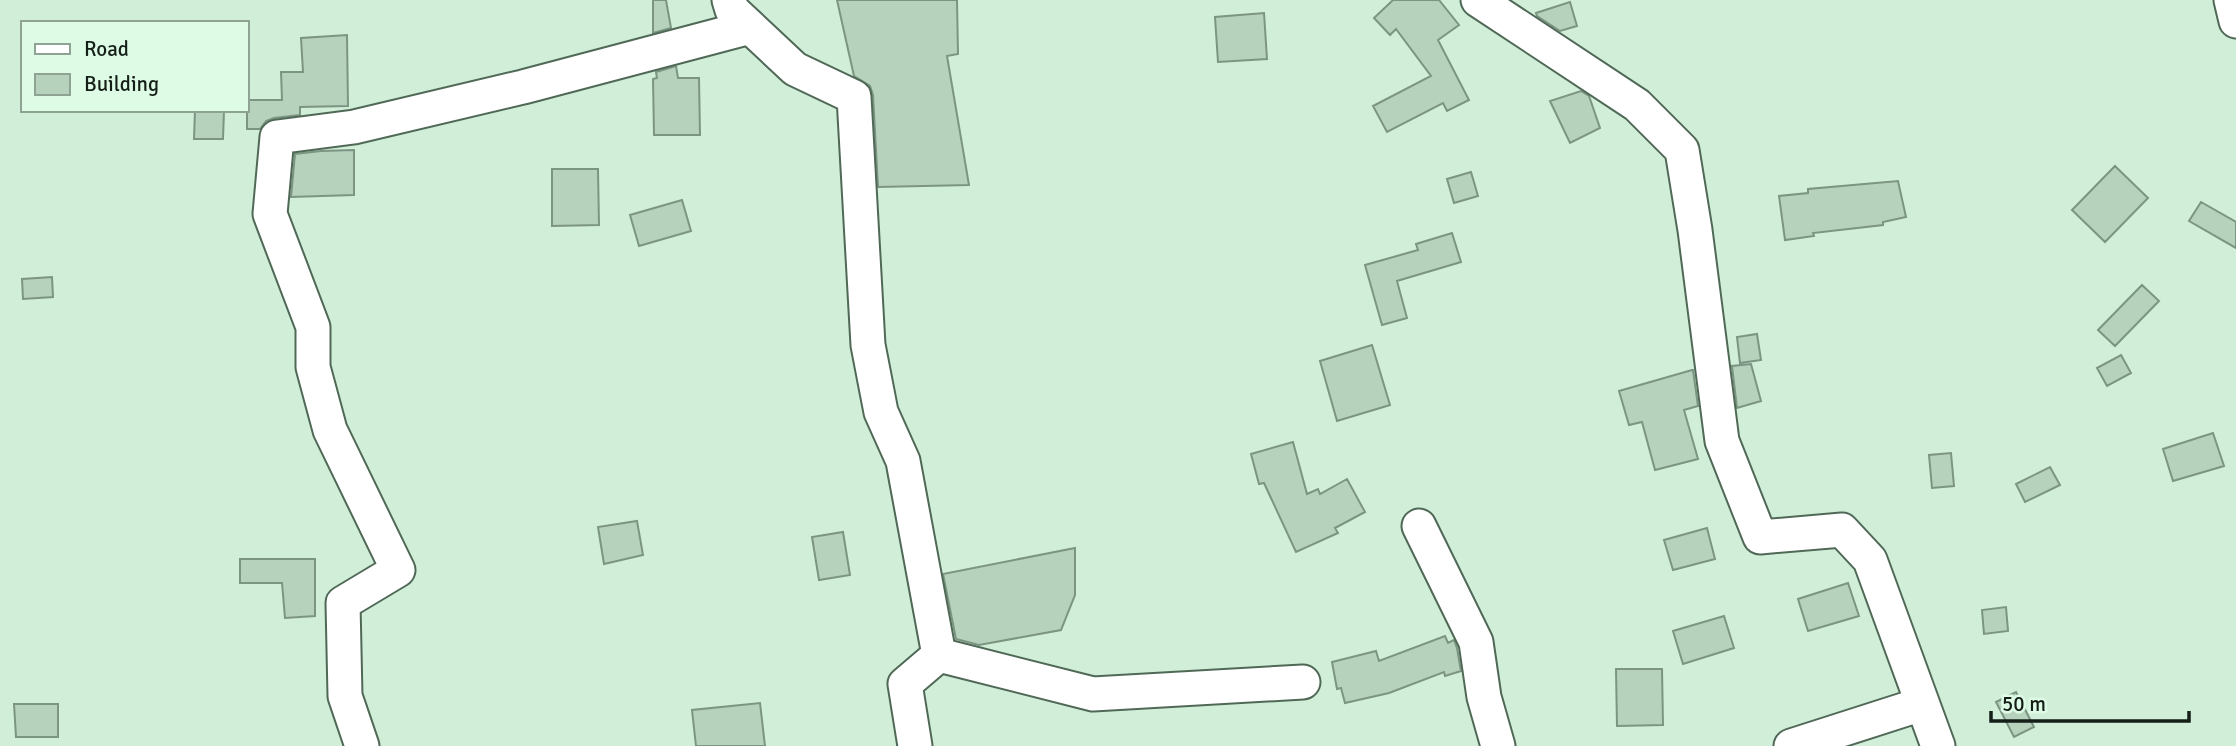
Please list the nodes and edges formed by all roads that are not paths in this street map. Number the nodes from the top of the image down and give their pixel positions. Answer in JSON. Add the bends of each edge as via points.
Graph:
{"nodes":[{"id":1,"x":729,"y":0,"type":"edge"},
{"id":2,"x":1478,"y":0,"type":"edge"},
{"id":3,"x":750,"y":27,"type":"junction"},
{"id":4,"x":1419,"y":526,"type":"dead end"},
{"id":5,"x":939,"y":656,"type":"junction"},
{"id":6,"x":1303,"y":682,"type":"dead end"},
{"id":7,"x":1922,"y":704,"type":"junction"},
{"id":8,"x":362,"y":746,"type":"edge"},
{"id":9,"x":915,"y":746,"type":"edge"},
{"id":10,"x":1498,"y":746,"type":"edge"},
{"id":11,"x":1791,"y":746,"type":"edge"},
{"id":12,"x":1938,"y":746,"type":"edge"}],
"edges":[{"from":1,"to":3,"type":"street","via":[[732,10]]},
{"from":2,"to":7,"type":"street","via":[[1637,105],[1682,150],[1722,441],[1760,537],[1842,530],[1870,560]]},
{"from":3,"to":5,"type":"street","via":[[795,69],[854,97],[868,345],[881,412],[903,461]]},
{"from":3,"to":8,"type":"street","via":[[354,127],[277,137],[270,214],[313,327],[313,367],[330,430],[398,570],[343,603],[345,696]]},
{"from":4,"to":10,"type":"street","via":[[1476,642],[1484,697]]},
{"from":5,"to":6,"type":"street","via":[[1093,694]]},
{"from":5,"to":9,"type":"street","via":[[905,684]]},
{"from":7,"to":11,"type":"street"},
{"from":7,"to":12,"type":"street"}]}
